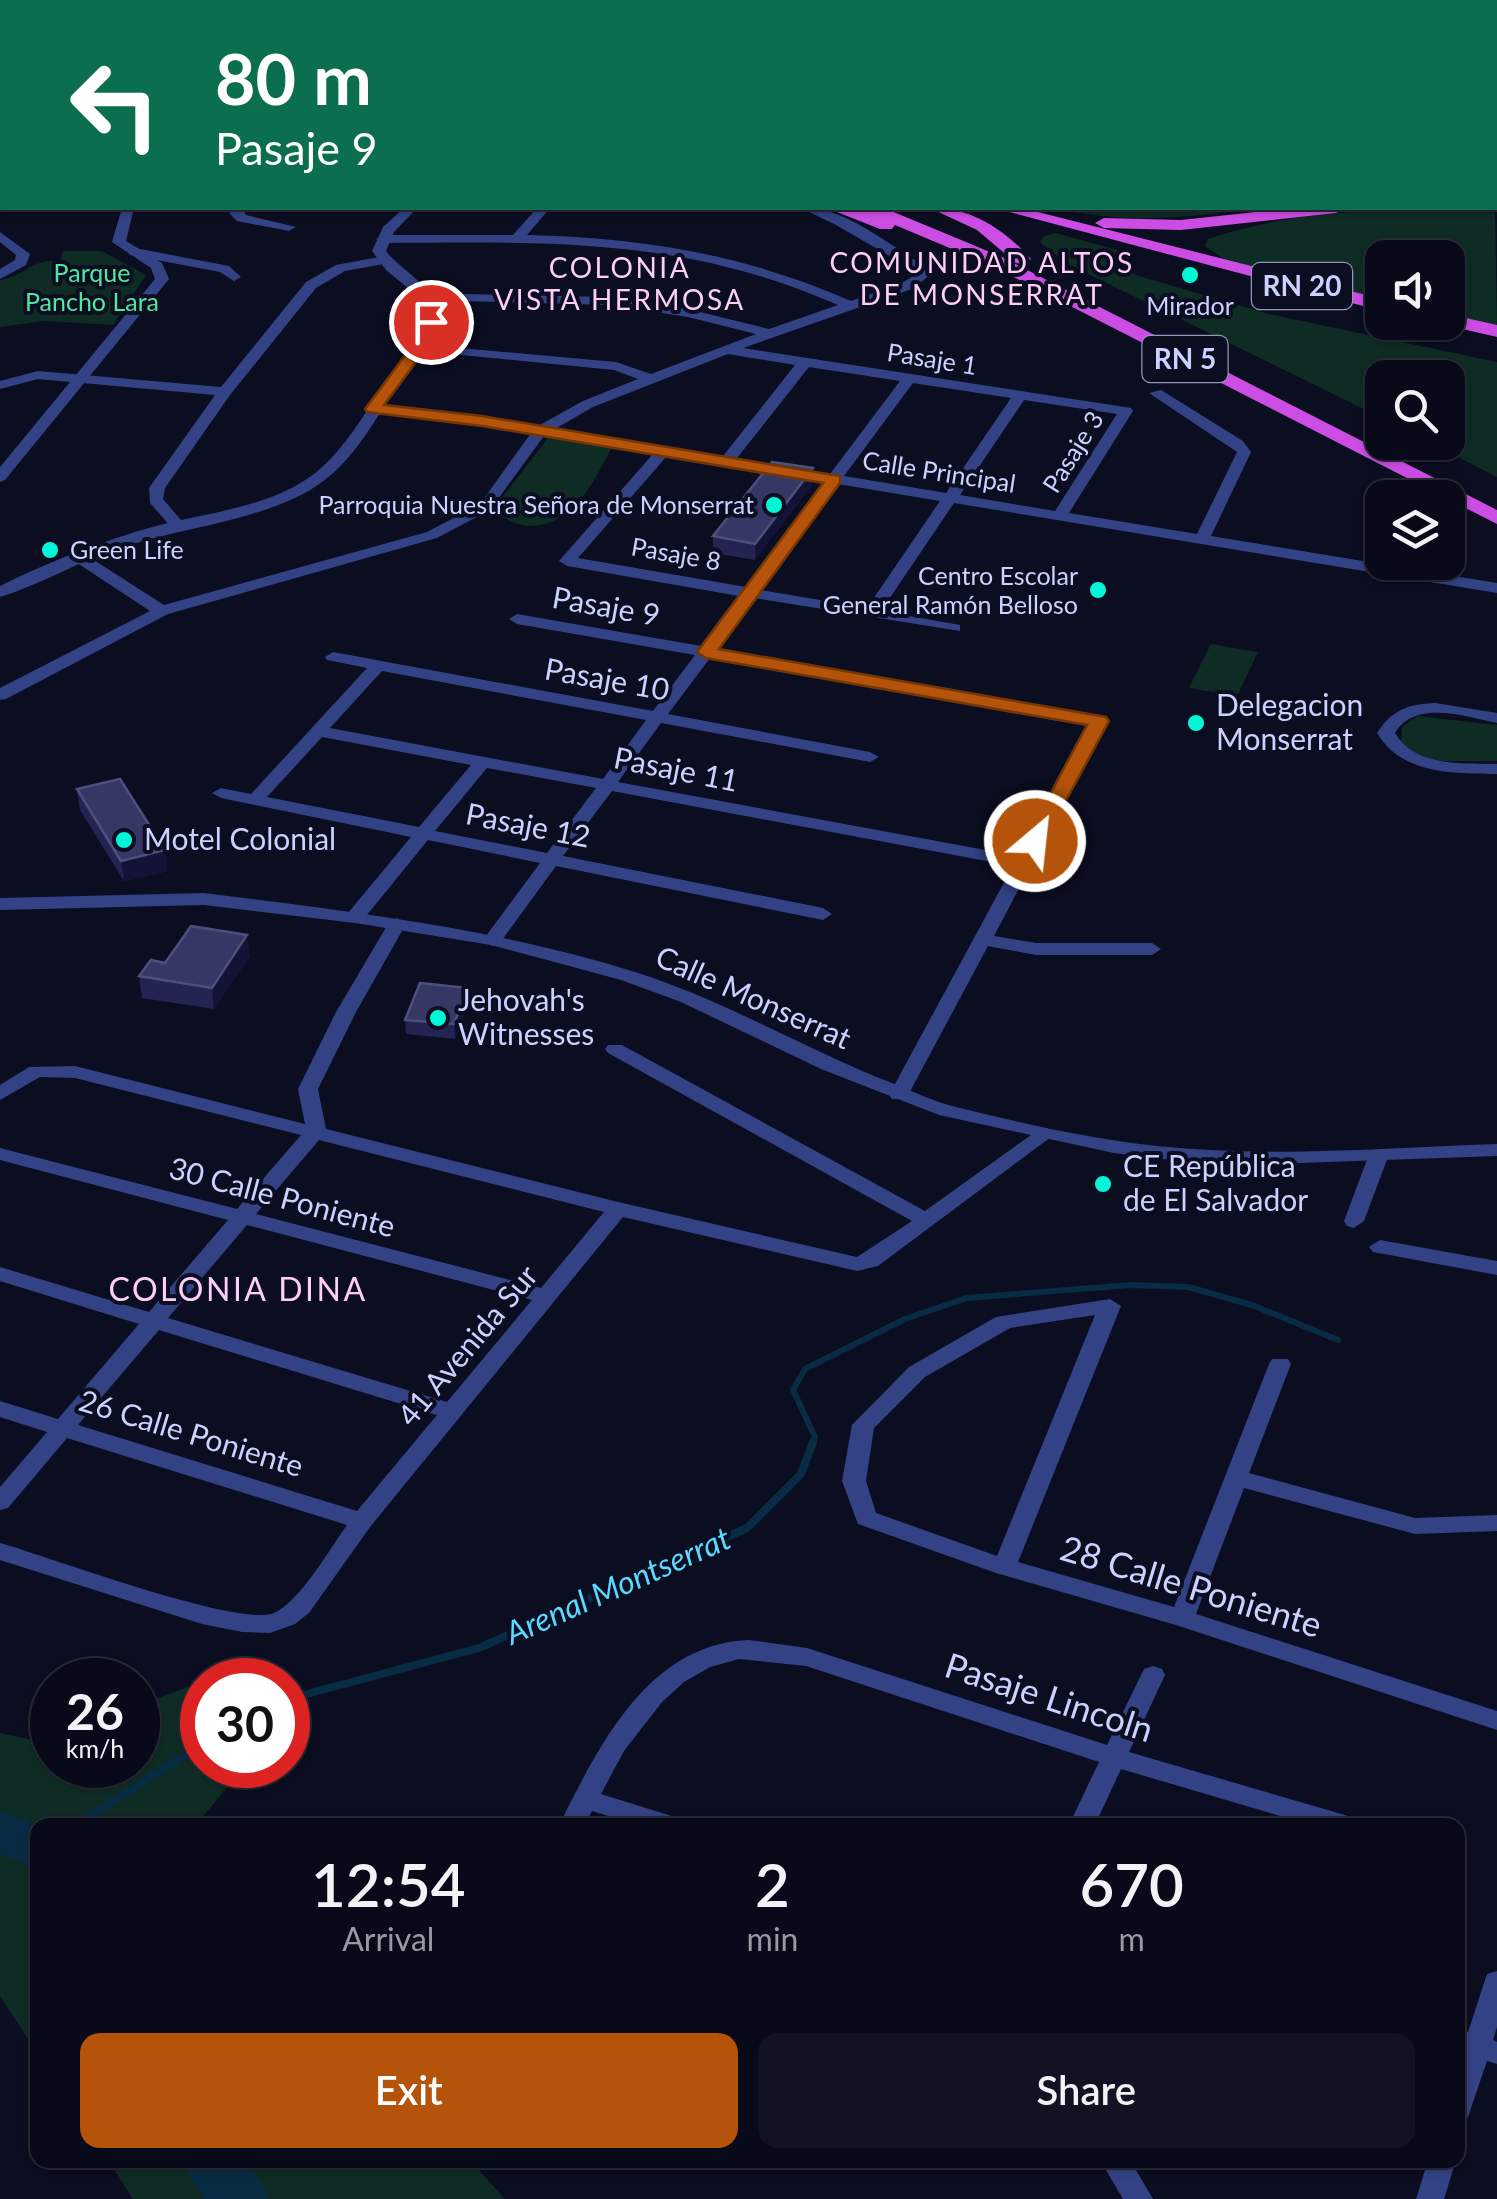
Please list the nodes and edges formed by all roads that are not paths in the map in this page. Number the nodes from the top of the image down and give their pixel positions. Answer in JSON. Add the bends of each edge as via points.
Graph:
{"nodes":[{"id":1,"x":127,"y":210,"type":"edge"},
{"id":2,"x":236,"y":210,"type":"edge"},
{"id":3,"x":407,"y":210,"type":"edge"},
{"id":4,"x":542,"y":210,"type":"edge"},
{"id":5,"x":812,"y":210,"type":"edge"},
{"id":6,"x":841,"y":210,"type":"edge"},
{"id":7,"x":875,"y":210,"type":"edge"},
{"id":8,"x":912,"y":210,"type":"edge"},
{"id":9,"x":945,"y":210,"type":"edge"},
{"id":10,"x":1011,"y":210,"type":"edge"},
{"id":11,"x":1033,"y":210,"type":"edge"},
{"id":12,"x":1322,"y":210,"type":"edge"},
{"id":13,"x":1250,"y":220,"type":"junction"},
{"id":14,"x":288,"y":227,"type":"dead end"},
{"id":15,"x":0,"y":236,"type":"edge"},
{"id":16,"x":383,"y":238,"type":"junction"},
{"id":17,"x":516,"y":239,"type":"junction"},
{"id":18,"x":135,"y":252,"type":"junction"},
{"id":19,"x":1022,"y":259,"type":"junction"},
{"id":20,"x":384,"y":260,"type":"junction"},
{"id":21,"x":208,"y":265,"type":"junction"},
{"id":22,"x":1221,"y":266,"type":"junction"},
{"id":23,"x":0,"y":275,"type":"edge"},
{"id":24,"x":162,"y":275,"type":"junction"},
{"id":25,"x":234,"y":276,"type":"dead end"},
{"id":26,"x":426,"y":296,"type":"junction"},
{"id":27,"x":1365,"y":301,"type":"edge"},
{"id":28,"x":852,"y":306,"type":"junction"},
{"id":29,"x":1088,"y":311,"type":"junction"},
{"id":30,"x":1465,"y":324,"type":"edge"},
{"id":31,"x":1497,"y":331,"type":"edge"},
{"id":32,"x":770,"y":333,"type":"junction"},
{"id":33,"x":420,"y":346,"type":"junction"},
{"id":34,"x":730,"y":351,"type":"junction"},
{"id":35,"x":805,"y":362,"type":"junction"},
{"id":36,"x":650,"y":378,"type":"junction"},
{"id":37,"x":909,"y":378,"type":"junction"},
{"id":38,"x":82,"y":380,"type":"junction"},
{"id":39,"x":0,"y":385,"type":"edge"},
{"id":40,"x":225,"y":392,"type":"junction"},
{"id":41,"x":1156,"y":392,"type":"dead end"},
{"id":42,"x":1020,"y":395,"type":"junction"},
{"id":43,"x":373,"y":409,"type":"junction"},
{"id":44,"x":1126,"y":412,"type":"joint"},
{"id":45,"x":540,"y":431,"type":"junction"},
{"id":46,"x":662,"y":452,"type":"junction"},
{"id":47,"x":726,"y":462,"type":"junction"},
{"id":48,"x":0,"y":477,"type":"edge"},
{"id":49,"x":834,"y":480,"type":"junction"},
{"id":50,"x":950,"y":498,"type":"junction"},
{"id":51,"x":1497,"y":504,"type":"edge"},
{"id":52,"x":1059,"y":516,"type":"junction"},
{"id":53,"x":1497,"y":518,"type":"edge"},
{"id":54,"x":177,"y":525,"type":"junction"},
{"id":55,"x":1202,"y":540,"type":"junction"},
{"id":56,"x":78,"y":556,"type":"junction"},
{"id":57,"x":1497,"y":588,"type":"edge"},
{"id":58,"x":0,"y":592,"type":"edge"},
{"id":59,"x":750,"y":593,"type":"junction"},
{"id":60,"x":162,"y":611,"type":"junction"},
{"id":61,"x":871,"y":614,"type":"junction"},
{"id":62,"x":517,"y":619,"type":"dead end"},
{"id":63,"x":954,"y":628,"type":"dead end"},
{"id":64,"x":706,"y":652,"type":"junction"},
{"id":65,"x":334,"y":657,"type":"dead end"},
{"id":66,"x":378,"y":666,"type":"junction"},
{"id":67,"x":0,"y":696,"type":"edge"},
{"id":68,"x":658,"y":718,"type":"junction"},
{"id":69,"x":1497,"y":718,"type":"edge"},
{"id":70,"x":318,"y":731,"type":"junction"},
{"id":71,"x":870,"y":756,"type":"dead end"},
{"id":72,"x":482,"y":762,"type":"junction"},
{"id":73,"x":1497,"y":769,"type":"edge"},
{"id":74,"x":604,"y":784,"type":"junction"},
{"id":75,"x":221,"y":793,"type":"dead end"},
{"id":76,"x":255,"y":800,"type":"junction"},
{"id":77,"x":423,"y":834,"type":"junction"},
{"id":78,"x":549,"y":858,"type":"junction"},
{"id":79,"x":1023,"y":862,"type":"junction"},
{"id":80,"x":0,"y":904,"type":"edge"},
{"id":81,"x":824,"y":914,"type":"dead end"},
{"id":82,"x":355,"y":917,"type":"junction"},
{"id":83,"x":398,"y":924,"type":"junction"},
{"id":84,"x":492,"y":940,"type":"junction"},
{"id":85,"x":982,"y":940,"type":"junction"},
{"id":86,"x":1152,"y":949,"type":"dead end"},
{"id":87,"x":615,"y":1049,"type":"dead end"},
{"id":88,"x":0,"y":1094,"type":"edge"},
{"id":89,"x":899,"y":1095,"type":"junction"},
{"id":90,"x":316,"y":1130,"type":"junction"},
{"id":91,"x":1045,"y":1134,"type":"junction"},
{"id":92,"x":1491,"y":1151,"type":"edge"},
{"id":93,"x":0,"y":1154,"type":"edge"},
{"id":94,"x":1378,"y":1157,"type":"junction"},
{"id":95,"x":618,"y":1209,"type":"junction"},
{"id":96,"x":239,"y":1220,"type":"junction"},
{"id":97,"x":926,"y":1220,"type":"junction"},
{"id":98,"x":1354,"y":1221,"type":"dead end"},
{"id":99,"x":1380,"y":1246,"type":"dead end"},
{"id":100,"x":1497,"y":1268,"type":"edge"},
{"id":101,"x":0,"y":1274,"type":"edge"},
{"id":102,"x":549,"y":1297,"type":"junction"},
{"id":103,"x":155,"y":1321,"type":"junction"},
{"id":104,"x":1280,"y":1364,"type":"dead end"},
{"id":105,"x":0,"y":1408,"type":"edge"},
{"id":106,"x":451,"y":1411,"type":"junction"},
{"id":107,"x":64,"y":1428,"type":"junction"},
{"id":108,"x":1234,"y":1477,"type":"junction"},
{"id":109,"x":0,"y":1502,"type":"edge"},
{"id":110,"x":362,"y":1521,"type":"junction"},
{"id":111,"x":1497,"y":1522,"type":"edge"},
{"id":112,"x":0,"y":1551,"type":"edge"},
{"id":113,"x":1004,"y":1568,"type":"junction"},
{"id":114,"x":1182,"y":1618,"type":"junction"},
{"id":115,"x":1152,"y":1675,"type":"dead end"},
{"id":116,"x":1497,"y":1720,"type":"edge"},
{"id":117,"x":1114,"y":1757,"type":"junction"},
{"id":118,"x":586,"y":1799,"type":"junction"},
{"id":119,"x":576,"y":1818,"type":"edge"},
{"id":120,"x":647,"y":1818,"type":"edge"},
{"id":121,"x":1085,"y":1818,"type":"edge"},
{"id":122,"x":1321,"y":1818,"type":"edge"},
{"id":123,"x":1497,"y":1982,"type":"edge"},
{"id":124,"x":1477,"y":2047,"type":"edge"},
{"id":125,"x":1465,"y":2086,"type":"edge"},
{"id":126,"x":1119,"y":2168,"type":"edge"},
{"id":127,"x":1440,"y":2168,"type":"edge"},
{"id":128,"x":1140,"y":2199,"type":"edge"},
{"id":129,"x":1430,"y":2199,"type":"edge"}],
"edges":[{"from":1,"to":18,"type":"street","via":[[119,242]]},
{"from":2,"to":14,"type":"street","via":[[242,218]]},
{"from":3,"to":16,"type":"street"},
{"from":4,"to":17,"type":"street"},
{"from":5,"to":28,"type":"street","via":[[922,276]]},
{"from":6,"to":29,"type":"highway"},
{"from":7,"to":29,"type":"highway","number":"RN 5","via":[[996,261]]},
{"from":8,"to":19,"type":"highway","number":"RN 5"},
{"from":9,"to":19,"type":"highway","via":[[982,226]]},
{"from":10,"to":22,"type":"highway","number":"RN 20"},
{"from":11,"to":13,"type":"highway","number":"RN 20","via":[[1128,226]]},
{"from":12,"to":13,"type":"highway","number":"RN 20"},
{"from":13,"to":22,"type":"highway","via":[[1192,240],[1194,252]]},
{"from":15,"to":23,"type":"street","via":[[23,254]]},
{"from":16,"to":17,"type":"street"},
{"from":16,"to":20,"type":"street"},
{"from":17,"to":28,"type":"street","via":[[648,244],[716,255],[780,272]]},
{"from":18,"to":21,"type":"street"},
{"from":18,"to":24,"type":"street"},
{"from":19,"to":51,"type":"highway","number":"RN 5"},
{"from":20,"to":26,"type":"street"},
{"from":20,"to":40,"type":"street","via":[[335,270],[312,285]]},
{"from":21,"to":24,"type":"street"},
{"from":21,"to":25,"type":"street"},
{"from":22,"to":27,"type":"highway","number":"RN 20"},
{"from":24,"to":38,"type":"street"},
{"from":26,"to":32,"type":"street","via":[[608,302]]},
{"from":26,"to":33,"type":"street","via":[[431,322]]},
{"from":28,"to":32,"type":"street"},
{"from":29,"to":53,"type":"highway","number":"RN 5"},
{"from":30,"to":31,"type":"highway"},
{"from":32,"to":34,"type":"street"},
{"from":33,"to":36,"type":"street","via":[[616,366]]},
{"from":33,"to":43,"type":"street"},
{"from":34,"to":35,"type":"street","name":"Pasaje 1"},
{"from":34,"to":36,"type":"street"},
{"from":35,"to":37,"type":"street","name":"Pasaje 1"},
{"from":35,"to":47,"type":"street"},
{"from":36,"to":45,"type":"street"},
{"from":37,"to":42,"type":"street","name":"Pasaje 1"},
{"from":37,"to":49,"type":"street"},
{"from":38,"to":39,"type":"street","via":[[27,375]]},
{"from":38,"to":40,"type":"street"},
{"from":38,"to":48,"type":"street"},
{"from":40,"to":54,"type":"street","via":[[155,494]]},
{"from":41,"to":55,"type":"street","via":[[1244,452]]},
{"from":42,"to":44,"type":"street","name":"Pasaje 1"},
{"from":42,"to":50,"type":"street"},
{"from":43,"to":45,"type":"street","name":"Calle Principal"},
{"from":43,"to":54,"type":"street","via":[[315,480],[270,502]]},
{"from":44,"to":52,"type":"street","name":"Pasaje 3"},
{"from":45,"to":46,"type":"street","name":"Calle Principal"},
{"from":45,"to":60,"type":"street","via":[[485,506],[460,522],[386,551]]},
{"from":46,"to":47,"type":"street","name":"Calle Principal"},
{"from":46,"to":59,"type":"street","name":"Pasaje 8","via":[[567,561]]},
{"from":47,"to":49,"type":"street","name":"Calle Principal"},
{"from":49,"to":50,"type":"street","name":"Calle Principal"},
{"from":49,"to":59,"type":"street"},
{"from":50,"to":52,"type":"street","name":"Calle Principal"},
{"from":50,"to":61,"type":"street"},
{"from":52,"to":55,"type":"street","name":"Calle Principal"},
{"from":54,"to":56,"type":"street"},
{"from":55,"to":57,"type":"street","name":"Calle Principal"},
{"from":56,"to":58,"type":"street"},
{"from":56,"to":60,"type":"street"},
{"from":59,"to":61,"type":"street","name":"Pasaje 8"},
{"from":59,"to":64,"type":"street"},
{"from":60,"to":67,"type":"street"},
{"from":61,"to":63,"type":"street","name":"Pasaje 8"},
{"from":62,"to":64,"type":"street","name":"Pasaje 9"},
{"from":64,"to":68,"type":"street"},
{"from":64,"to":79,"type":"street","name":"Pasaje 9","via":[[1099,721]]},
{"from":65,"to":66,"type":"street","name":"Pasaje 10"},
{"from":66,"to":68,"type":"street","name":"Pasaje 10"},
{"from":66,"to":70,"type":"street"},
{"from":68,"to":71,"type":"street","name":"Pasaje 10"},
{"from":68,"to":74,"type":"street"},
{"from":69,"to":73,"type":"street","via":[[1418,708],[1396,717],[1386,733],[1396,748],[1424,761]]},
{"from":70,"to":72,"type":"street","name":"Pasaje 11"},
{"from":70,"to":76,"type":"street"},
{"from":72,"to":74,"type":"street","name":"Pasaje 11"},
{"from":72,"to":77,"type":"street"},
{"from":74,"to":78,"type":"street"},
{"from":74,"to":79,"type":"street","name":"Pasaje 11"},
{"from":75,"to":76,"type":"street","name":"Pasaje 12"},
{"from":76,"to":77,"type":"street","name":"Pasaje 12"},
{"from":77,"to":78,"type":"street","name":"Pasaje 12"},
{"from":77,"to":82,"type":"street"},
{"from":78,"to":81,"type":"street","name":"Pasaje 12"},
{"from":78,"to":84,"type":"street"},
{"from":79,"to":85,"type":"street"},
{"from":80,"to":82,"type":"street","name":"Calle Monserrat","via":[[204,900]]},
{"from":82,"to":83,"type":"street","name":"Calle Monserrat"},
{"from":83,"to":84,"type":"street","name":"Calle Monserrat"},
{"from":83,"to":90,"type":"street","via":[[308,1089]]},
{"from":84,"to":89,"type":"street","name":"Calle Monserrat","via":[[688,998]]},
{"from":85,"to":86,"type":"street","via":[[1036,948]]},
{"from":85,"to":89,"type":"street"},
{"from":87,"to":97,"type":"street"},
{"from":88,"to":90,"type":"street","via":[[36,1071],[75,1072]]},
{"from":89,"to":91,"type":"street","name":"Calle Monserrat"},
{"from":90,"to":95,"type":"street"},
{"from":90,"to":96,"type":"street"},
{"from":91,"to":94,"type":"street","name":"Calle Monserrat","via":[[1212,1157]]},
{"from":91,"to":97,"type":"street"},
{"from":92,"to":94,"type":"street","name":"Calle Monserrat"},
{"from":93,"to":96,"type":"street","name":"30 Calle Poniente"},
{"from":94,"to":98,"type":"street"},
{"from":95,"to":97,"type":"street","via":[[857,1264]]},
{"from":95,"to":102,"type":"street","name":"41 Avenida Sur"},
{"from":96,"to":102,"type":"street","name":"30 Calle Poniente"},
{"from":96,"to":103,"type":"street"},
{"from":99,"to":100,"type":"street"},
{"from":101,"to":103,"type":"street"},
{"from":102,"to":106,"type":"street","name":"41 Avenida Sur"},
{"from":103,"to":106,"type":"street"},
{"from":103,"to":107,"type":"street"},
{"from":104,"to":108,"type":"street"},
{"from":105,"to":107,"type":"street","name":"26 Calle Poniente"},
{"from":106,"to":110,"type":"street","name":"41 Avenida Sur"},
{"from":107,"to":109,"type":"street"},
{"from":107,"to":110,"type":"street","name":"26 Calle Poniente"},
{"from":108,"to":111,"type":"street","via":[[1415,1526]]},
{"from":108,"to":114,"type":"street"},
{"from":110,"to":112,"type":"street","name":"41 Avenida Sur","via":[[300,1606],[270,1624],[202,1615]]},
{"from":113,"to":113,"type":"street","name":"28 Calle Poniente","via":[[866,1518],[854,1482],[863,1425],[917,1372],[1004,1322],[1110,1306]]},
{"from":113,"to":114,"type":"street","name":"28 Calle Poniente"},
{"from":114,"to":116,"type":"street","name":"28 Calle Poniente"},
{"from":115,"to":117,"type":"street"},
{"from":117,"to":118,"type":"street","name":"Pasaje Lincoln","via":[[807,1657],[730,1651],[674,1678],[646,1701]]},
{"from":117,"to":121,"type":"street"},
{"from":117,"to":122,"type":"street","name":"Pasaje Lincoln"},
{"from":118,"to":119,"type":"street"},
{"from":118,"to":120,"type":"street"},
{"from":123,"to":124,"type":"street"},
{"from":124,"to":125,"type":"street"},
{"from":126,"to":128,"type":"street"},
{"from":127,"to":129,"type":"street"}]}
